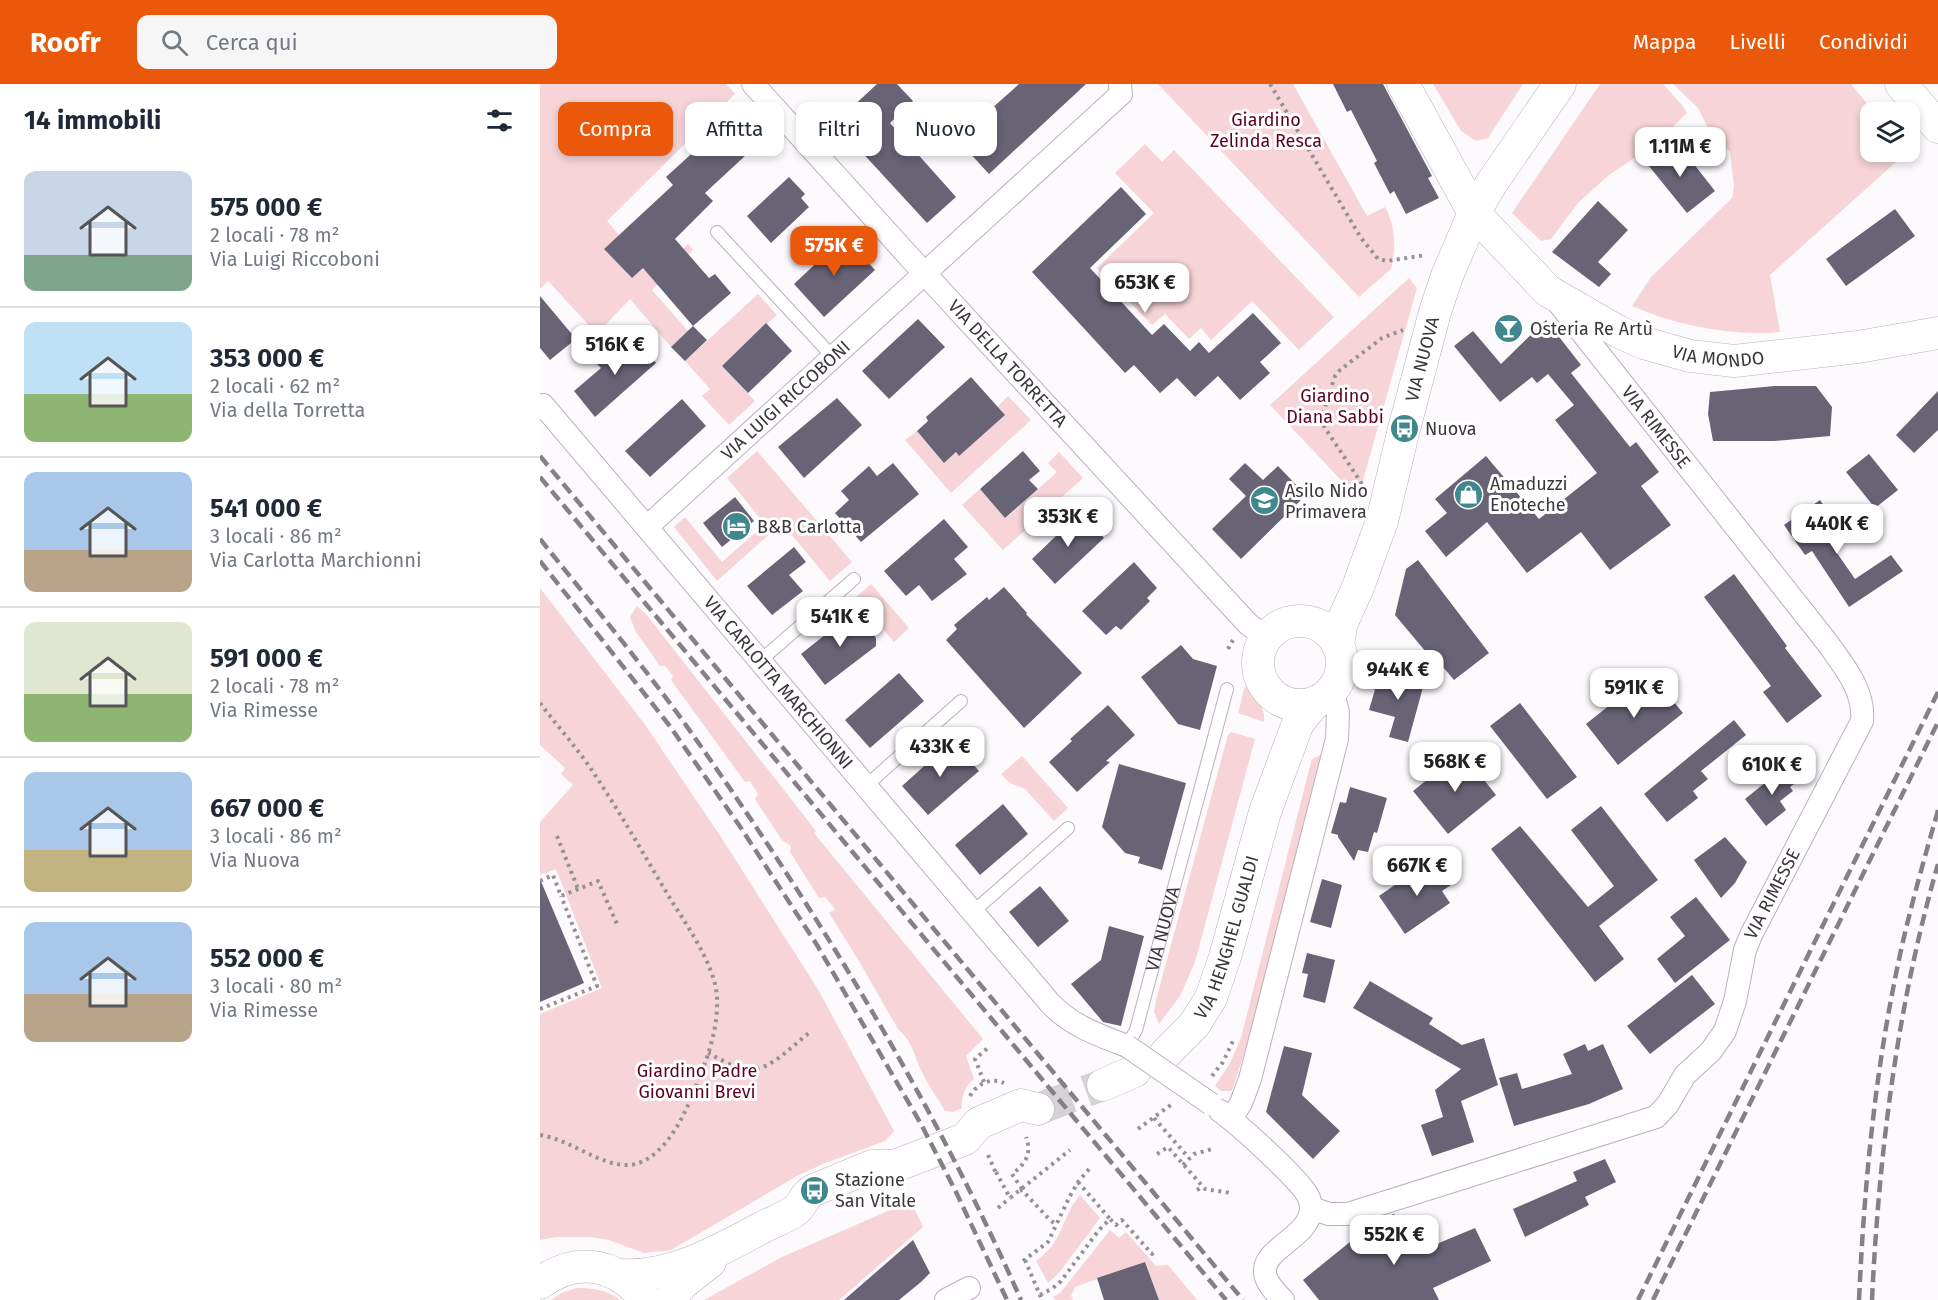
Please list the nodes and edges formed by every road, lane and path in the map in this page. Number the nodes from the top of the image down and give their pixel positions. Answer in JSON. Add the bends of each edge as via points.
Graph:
{"nodes":[{"id":1,"x":753,"y":84,"type":"edge"},
{"id":2,"x":1120,"y":84,"type":"edge"},
{"id":3,"x":1270,"y":84,"type":"edge"},
{"id":4,"x":1403,"y":84,"type":"edge"},
{"id":5,"x":1560,"y":84,"type":"edge"},
{"id":6,"x":1901,"y":84,"type":"edge"},
{"id":7,"x":1938,"y":127,"type":"edge"},
{"id":8,"x":1474,"y":213,"type":"junction"},
{"id":9,"x":717,"y":232,"type":"dead end"},
{"id":10,"x":1430,"y":254,"type":"dead end"},
{"id":11,"x":924,"y":273,"type":"junction"},
{"id":12,"x":1548,"y":291,"type":"junction"},
{"id":13,"x":1408,"y":330,"type":"dead end"},
{"id":14,"x":1938,"y":333,"type":"edge"},
{"id":15,"x":832,"y":357,"type":"junction"},
{"id":16,"x":543,"y":405,"type":"dead end"},
{"id":17,"x":1365,"y":486,"type":"dead end"},
{"id":18,"x":647,"y":527,"type":"junction"},
{"id":19,"x":1373,"y":545,"type":"junction"},
{"id":20,"x":854,"y":579,"type":"dead end"},
{"id":21,"x":1295,"y":621,"type":"junction"},
{"id":22,"x":1266,"y":637,"type":"junction"},
{"id":23,"x":1338,"y":645,"type":"junction"},
{"id":24,"x":760,"y":661,"type":"junction"},
{"id":25,"x":1227,"y":689,"type":"dead end"},
{"id":26,"x":1270,"y":693,"type":"junction"},
{"id":27,"x":1323,"y":695,"type":"junction"},
{"id":28,"x":962,"y":700,"type":"dead end"},
{"id":29,"x":540,"y":703,"type":"edge"},
{"id":30,"x":867,"y":785,"type":"junction"},
{"id":31,"x":1265,"y":812,"type":"junction"},
{"id":32,"x":1068,"y":828,"type":"dead end"},
{"id":33,"x":557,"y":836,"type":"dead end"},
{"id":34,"x":540,"y":880,"type":"edge"},
{"id":35,"x":578,"y":890,"type":"junction"},
{"id":36,"x":561,"y":896,"type":"junction"},
{"id":37,"x":973,"y":912,"type":"junction"},
{"id":38,"x":617,"y":924,"type":"dead end"},
{"id":39,"x":540,"y":1009,"type":"edge"},
{"id":40,"x":809,"y":1033,"type":"dead end"},
{"id":41,"x":990,"y":1046,"type":"dead end"},
{"id":42,"x":708,"y":1053,"type":"junction"},
{"id":43,"x":1166,"y":1053,"type":"dead end"},
{"id":44,"x":1131,"y":1059,"type":"junction"},
{"id":45,"x":984,"y":1082,"type":"dead end"},
{"id":46,"x":1103,"y":1085,"type":"tunnel mouth"},
{"id":47,"x":1177,"y":1101,"type":"dead end"},
{"id":48,"x":1035,"y":1118,"type":"joint"},
{"id":49,"x":1154,"y":1118,"type":"junction"},
{"id":50,"x":1235,"y":1122,"type":"junction"},
{"id":51,"x":1138,"y":1130,"type":"dead end"},
{"id":52,"x":540,"y":1135,"type":"edge"},
{"id":53,"x":977,"y":1145,"type":"junction"},
{"id":54,"x":1212,"y":1149,"type":"dead end"},
{"id":55,"x":1070,"y":1150,"type":"dead end"},
{"id":56,"x":1157,"y":1154,"type":"dead end"},
{"id":57,"x":1190,"y":1158,"type":"junction"},
{"id":58,"x":1183,"y":1165,"type":"junction"},
{"id":59,"x":1090,"y":1168,"type":"dead end"},
{"id":60,"x":996,"y":1172,"type":"junction"},
{"id":61,"x":1001,"y":1181,"type":"junction"},
{"id":62,"x":1078,"y":1182,"type":"junction"},
{"id":63,"x":1202,"y":1187,"type":"junction"},
{"id":64,"x":1022,"y":1189,"type":"junction"},
{"id":65,"x":1197,"y":1190,"type":"dead end"},
{"id":66,"x":1231,"y":1193,"type":"dead end"},
{"id":67,"x":998,"y":1208,"type":"dead end"},
{"id":68,"x":1311,"y":1208,"type":"junction"},
{"id":69,"x":1110,"y":1219,"type":"junction"},
{"id":70,"x":1057,"y":1225,"type":"junction"},
{"id":71,"x":734,"y":1244,"type":"junction"},
{"id":72,"x":1157,"y":1250,"type":"dead end"},
{"id":73,"x":620,"y":1275,"type":"junction"},
{"id":74,"x":544,"y":1277,"type":"edge"},
{"id":75,"x":969,"y":1288,"type":"dead end"},
{"id":76,"x":1040,"y":1295,"type":"junction"},
{"id":77,"x":646,"y":1300,"type":"edge"},
{"id":78,"x":669,"y":1300,"type":"edge"},
{"id":79,"x":946,"y":1300,"type":"edge"},
{"id":80,"x":1042,"y":1300,"type":"edge"},
{"id":81,"x":1282,"y":1300,"type":"edge"}],
"edges":[{"from":1,"to":11,"type":"street","name":"VIA DELLA TORRETTA"},
{"from":2,"to":11,"type":"street","name":"VIA LUIGI RICCOBONI","via":[[1121,94]]},
{"from":3,"to":10,"type":"path","via":[[1361,238],[1378,259]]},
{"from":4,"to":8,"type":"main road","name":"VIA MONDO"},
{"from":5,"to":8,"type":"main road","name":"VIA NUOVA"},
{"from":6,"to":7,"type":"main road"},
{"from":8,"to":12,"type":"main road","name":"VIA MONDO"},
{"from":8,"to":19,"type":"main road","name":"VIA NUOVA","via":[[1435,312]]},
{"from":9,"to":15,"type":"lane"},
{"from":11,"to":15,"type":"street","name":"VIA LUIGI RICCOBONI"},
{"from":11,"to":22,"type":"street","name":"VIA DELLA TORRETTA","via":[[1248,624]]},
{"from":12,"to":14,"type":"main road","name":"VIA MONDO","via":[[1636,339],[1713,360],[1858,347]]},
{"from":12,"to":68,"type":"street","name":"VIA RIMESSE","via":[[1826,641],[1861,698],[1862,721],[1751,935],[1725,1031],[1711,1051],[1684,1075],[1656,1117],[1348,1215]]},
{"from":13,"to":17,"type":"path","via":[[1382,338],[1340,370],[1322,416],[1325,428]]},
{"from":15,"to":18,"type":"street","name":"VIA LUIGI RICCOBONI"},
{"from":16,"to":18,"type":"street","name":"VIA CARLOTTA MARCHIONNI"},
{"from":18,"to":24,"type":"street","name":"VIA CARLOTTA MARCHIONNI"},
{"from":19,"to":21,"type":"main road","name":"VIA NUOVA","via":[[1334,598]]},
{"from":19,"to":23,"type":"main road","name":"VIA NUOVA","via":[[1341,625]]},
{"from":20,"to":24,"type":"lane"},
{"from":21,"to":22,"type":"main road","via":[[1284,623]]},
{"from":21,"to":23,"type":"main road","via":[[1317,625]]},
{"from":22,"to":26,"type":"main road","via":[[1258,668]]},
{"from":23,"to":27,"type":"main road","via":[[1340,673]]},
{"from":24,"to":30,"type":"street","name":"VIA CARLOTTA MARCHIONNI"},
{"from":25,"to":44,"type":"lane","name":"VIA NUOVA"},
{"from":26,"to":27,"type":"main road","via":[[1296,705]]},
{"from":26,"to":31,"type":"main road","name":"VIA HENGHEL GUALDI","via":[[1278,724]]},
{"from":27,"to":31,"type":"main road","name":"VIA HENGHEL GUALDI","via":[[1298,723]]},
{"from":27,"to":50,"type":"street","via":[[1338,712],[1337,739],[1250,1078]]},
{"from":28,"to":30,"type":"lane"},
{"from":29,"to":42,"type":"path","via":[[594,773],[708,965],[717,995],[716,1022]]},
{"from":30,"to":37,"type":"street","name":"VIA CARLOTTA MARCHIONNI"},
{"from":31,"to":43,"type":"main road","name":"VIA HENGHEL GUALDI","via":[[1215,988],[1204,1012]]},
{"from":32,"to":37,"type":"lane"},
{"from":33,"to":35,"type":"path"},
{"from":34,"to":36,"type":"path","via":[[554,875]]},
{"from":35,"to":36,"type":"path"},
{"from":35,"to":38,"type":"path","via":[[598,881]]},
{"from":36,"to":39,"type":"path","via":[[597,986]]},
{"from":37,"to":44,"type":"street","name":"VIA CARLOTTA MARCHIONNI","via":[[1057,1010]]},
{"from":40,"to":42,"type":"path","via":[[760,1068],[740,1068]]},
{"from":41,"to":45,"type":"path","via":[[975,1059]]},
{"from":42,"to":52,"type":"path","via":[[681,1121],[646,1159],[631,1165],[617,1163]]},
{"from":44,"to":46,"type":"main road"},
{"from":44,"to":50,"type":"street","bridge":true},
{"from":47,"to":49,"type":"path"},
{"from":48,"to":53,"type":"main road","via":[[1021,1105],[979,1123]]},
{"from":48,"to":64,"type":"path","via":[[1027,1158],[1012,1174]]},
{"from":49,"to":51,"type":"path"},
{"from":49,"to":57,"type":"path"},
{"from":50,"to":68,"type":"street","via":[[1302,1188]]},
{"from":53,"to":60,"type":"path"},
{"from":53,"to":71,"type":"main road","via":[[895,1166],[880,1183],[816,1209],[796,1210]]},
{"from":54,"to":57,"type":"path"},
{"from":55,"to":64,"type":"path"},
{"from":56,"to":58,"type":"path","via":[[1168,1147]]},
{"from":57,"to":58,"type":"path"},
{"from":58,"to":63,"type":"path"},
{"from":59,"to":62,"type":"path"},
{"from":60,"to":61,"type":"path"},
{"from":60,"to":64,"type":"path","via":[[1010,1198]]},
{"from":61,"to":67,"type":"path","via":[[1010,1199]]},
{"from":61,"to":70,"type":"path","via":[[1010,1199],[1022,1190]]},
{"from":62,"to":69,"type":"path"},
{"from":62,"to":70,"type":"path"},
{"from":63,"to":65,"type":"path"},
{"from":63,"to":66,"type":"path"},
{"from":68,"to":81,"type":"street","via":[[1304,1226],[1265,1268],[1268,1282]]},
{"from":69,"to":72,"type":"path","via":[[1116,1225],[1122,1220],[1152,1254]]},
{"from":69,"to":76,"type":"path","via":[[1061,1281]]},
{"from":70,"to":76,"type":"path","via":[[1045,1246],[1024,1261]]},
{"from":71,"to":73,"type":"main road","via":[[655,1274]]},
{"from":71,"to":78,"type":"main road"},
{"from":73,"to":74,"type":"main road","via":[[588,1267],[568,1268]]},
{"from":73,"to":77,"type":"main road"},
{"from":75,"to":79,"type":"street"},
{"from":76,"to":80,"type":"path"}]}
